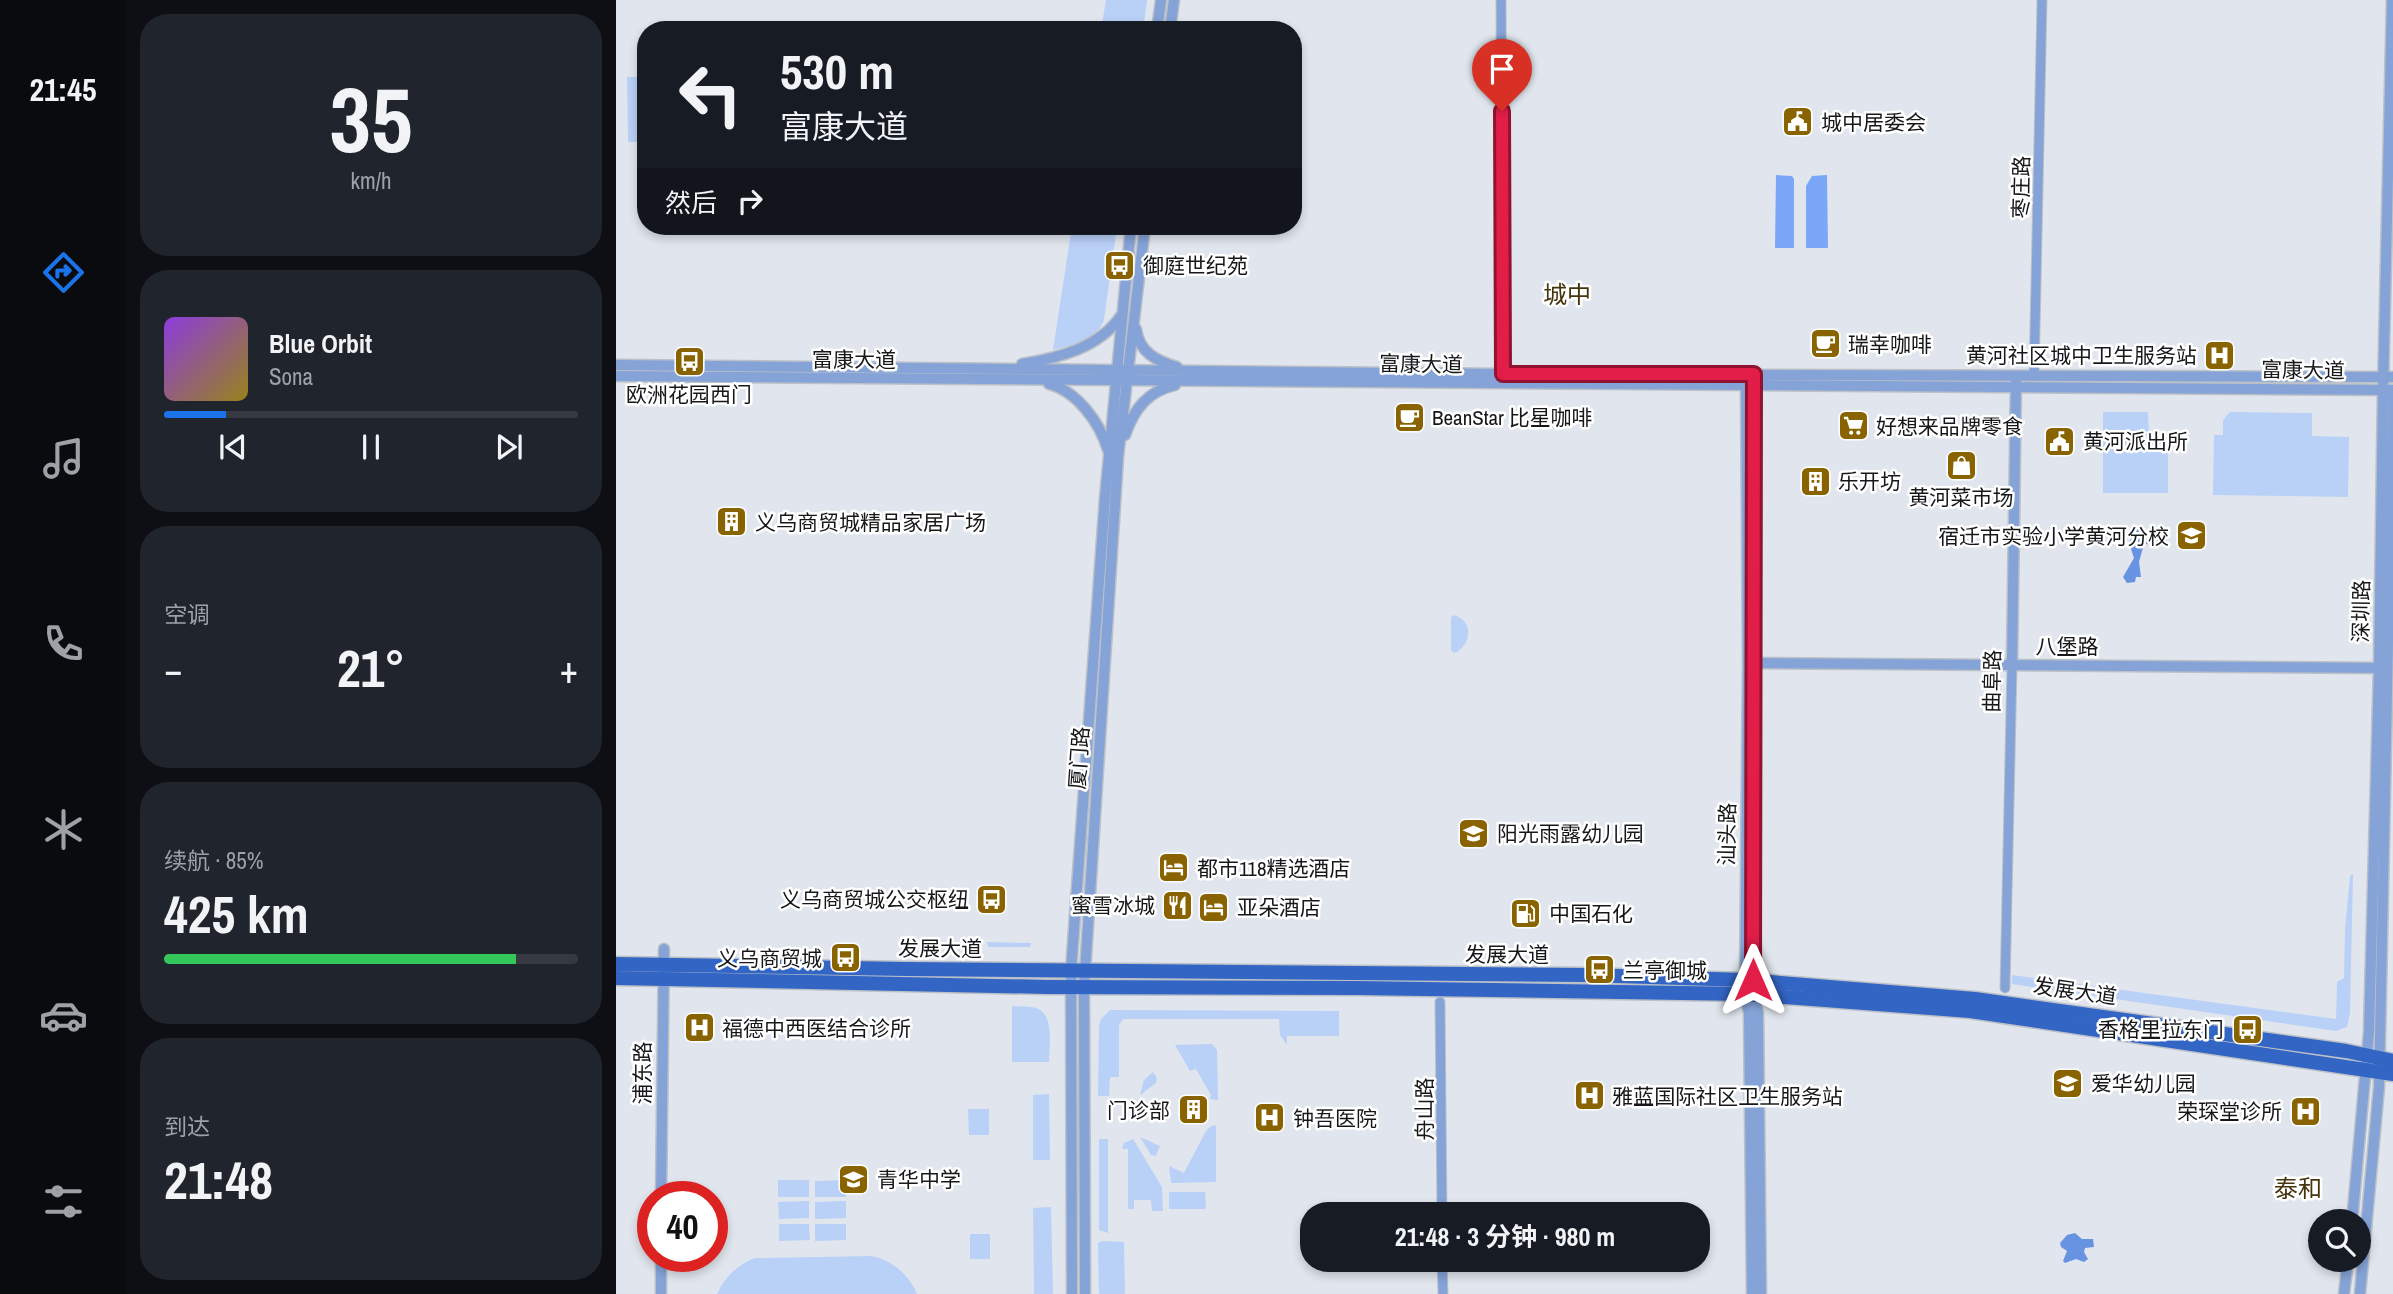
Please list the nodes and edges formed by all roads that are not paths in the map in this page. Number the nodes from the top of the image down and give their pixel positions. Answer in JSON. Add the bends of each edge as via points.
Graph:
{"nodes":[{"id":1,"x":1161,"y":0,"type":"edge"},
{"id":2,"x":1174,"y":0,"type":"edge"},
{"id":3,"x":1501,"y":0,"type":"edge"},
{"id":4,"x":2042,"y":0,"type":"edge"},
{"id":5,"x":2392,"y":0,"type":"edge"},
{"id":6,"x":1158,"y":21,"type":"edge"},
{"id":7,"x":1171,"y":21,"type":"edge"},
{"id":8,"x":1131,"y":235,"type":"edge"},
{"id":9,"x":1144,"y":235,"type":"edge"},
{"id":10,"x":1122,"y":314,"type":"junction"},
{"id":11,"x":1134,"y":319,"type":"junction"},
{"id":12,"x":616,"y":365,"type":"edge"},
{"id":13,"x":997,"y":374,"type":"junction"},
{"id":14,"x":1503,"y":374,"type":"junction"},
{"id":15,"x":1750,"y":374,"type":"junction"},
{"id":16,"x":1122,"y":375,"type":"junction"},
{"id":17,"x":1192,"y":375,"type":"junction"},
{"id":18,"x":616,"y":376,"type":"edge"},
{"id":19,"x":2016,"y":376,"type":"junction"},
{"id":20,"x":2034,"y":376,"type":"junction"},
{"id":21,"x":2388,"y":377,"type":"edge"},
{"id":22,"x":1750,"y":387,"type":"junction"},
{"id":23,"x":2015,"y":388,"type":"junction"},
{"id":24,"x":2390,"y":392,"type":"edge"},
{"id":25,"x":1114,"y":458,"type":"junction"},
{"id":26,"x":1751,"y":663,"type":"junction"},
{"id":27,"x":2012,"y":665,"type":"junction"},
{"id":28,"x":2383,"y":668,"type":"junction"},
{"id":29,"x":664,"y":950,"type":"dead end"},
{"id":30,"x":616,"y":964,"type":"edge"},
{"id":31,"x":1078,"y":971,"type":"junction"},
{"id":32,"x":663,"y":972,"type":"junction"},
{"id":33,"x":616,"y":978,"type":"edge"},
{"id":34,"x":1749,"y":987,"type":"junction"},
{"id":35,"x":1077,"y":988,"type":"junction"},
{"id":36,"x":2006,"y":988,"type":"dead end"},
{"id":37,"x":1440,"y":1002,"type":"dead end"},
{"id":38,"x":2377,"y":1068,"type":"edge"},
{"id":39,"x":661,"y":1181,"type":"edge"},
{"id":40,"x":1442,"y":1202,"type":"edge"},
{"id":41,"x":2354,"y":1209,"type":"edge"},
{"id":42,"x":661,"y":1272,"type":"edge"},
{"id":43,"x":1443,"y":1272,"type":"edge"},
{"id":44,"x":2347,"y":1272,"type":"edge"},
{"id":45,"x":661,"y":1294,"type":"edge"},
{"id":46,"x":1072,"y":1294,"type":"edge"},
{"id":47,"x":1086,"y":1294,"type":"edge"},
{"id":48,"x":1443,"y":1294,"type":"edge"},
{"id":49,"x":1752,"y":1294,"type":"edge"},
{"id":50,"x":1761,"y":1294,"type":"edge"},
{"id":51,"x":2344,"y":1294,"type":"edge"},
{"id":52,"x":2360,"y":1294,"type":"edge"}],
"edges":[{"from":1,"to":6,"type":"street"},
{"from":2,"to":7,"type":"street"},
{"from":3,"to":14,"type":"street"},
{"from":4,"to":20,"type":"street","name":"枣庄路"},
{"from":5,"to":21,"type":"street","name":"深圳路"},
{"from":8,"to":10,"type":"street","name":"厦门路"},
{"from":9,"to":11,"type":"street","name":"厦门路"},
{"from":10,"to":13,"type":"street","via":[[1104,335],[1082,347]]},
{"from":10,"to":16,"type":"street","name":"厦门路"},
{"from":11,"to":16,"type":"street","name":"厦门路"},
{"from":11,"to":17,"type":"street","via":[[1137,339],[1151,357]]},
{"from":12,"to":13,"type":"street","name":"富康大道"},
{"from":13,"to":16,"type":"street","name":"富康大道"},
{"from":13,"to":18,"type":"street","name":"富康大道"},
{"from":13,"to":25,"type":"street","via":[[1061,387],[1090,416]]},
{"from":14,"to":15,"type":"street","name":"富康大道"},
{"from":14,"to":17,"type":"street","name":"富康大道"},
{"from":15,"to":19,"type":"street","name":"富康大道"},
{"from":15,"to":22,"type":"street","name":"汕头路"},
{"from":16,"to":17,"type":"street","name":"富康大道"},
{"from":16,"to":25,"type":"street","name":"厦门路"},
{"from":17,"to":22,"type":"street","name":"富康大道"},
{"from":17,"to":25,"type":"street","via":[[1144,400]]},
{"from":19,"to":20,"type":"street","name":"富康大道"},
{"from":19,"to":23,"type":"street","name":"曲阜路"},
{"from":20,"to":21,"type":"street","name":"富康大道"},
{"from":21,"to":24,"type":"street","name":"深圳路"},
{"from":22,"to":23,"type":"street","name":"富康大道"},
{"from":22,"to":26,"type":"street","name":"汕头路"},
{"from":23,"to":24,"type":"street","name":"富康大道"},
{"from":23,"to":27,"type":"street","name":"曲阜路"},
{"from":24,"to":28,"type":"street","name":"深圳路"},
{"from":25,"to":31,"type":"street","name":"厦门路"},
{"from":26,"to":27,"type":"street","name":"八堡路"},
{"from":26,"to":34,"type":"street","name":"汕头路"},
{"from":27,"to":28,"type":"street","name":"八堡路"},
{"from":27,"to":36,"type":"street","name":"曲阜路"},
{"from":28,"to":38,"type":"street","name":"深圳路"},
{"from":29,"to":32,"type":"street","name":"浦东路"},
{"from":30,"to":32,"type":"main road","name":"发展大道"},
{"from":31,"to":32,"type":"main road","name":"发展大道"},
{"from":31,"to":34,"type":"main road","name":"发展大道","via":[[1572,975]]},
{"from":31,"to":35,"type":"street","name":"厦门路"},
{"from":32,"to":33,"type":"main road","name":"发展大道"},
{"from":32,"to":35,"type":"main road","name":"发展大道"},
{"from":32,"to":39,"type":"street","name":"浦东路"},
{"from":34,"to":35,"type":"main road","name":"发展大道"},
{"from":34,"to":38,"type":"main road","name":"发展大道","via":[[1975,999]]},
{"from":34,"to":49,"type":"street","name":"汕头路"},
{"from":34,"to":50,"type":"street","name":"汕头路","via":[[1758,1013]]},
{"from":35,"to":46,"type":"street","name":"厦门路"},
{"from":35,"to":47,"type":"street","name":"厦门路"},
{"from":37,"to":40,"type":"street","name":"舟山路"},
{"from":38,"to":41,"type":"street","name":"深圳路"},
{"from":38,"to":52,"type":"street","name":"深圳路"},
{"from":42,"to":45,"type":"street"},
{"from":43,"to":48,"type":"street"},
{"from":44,"to":51,"type":"street"}]}
